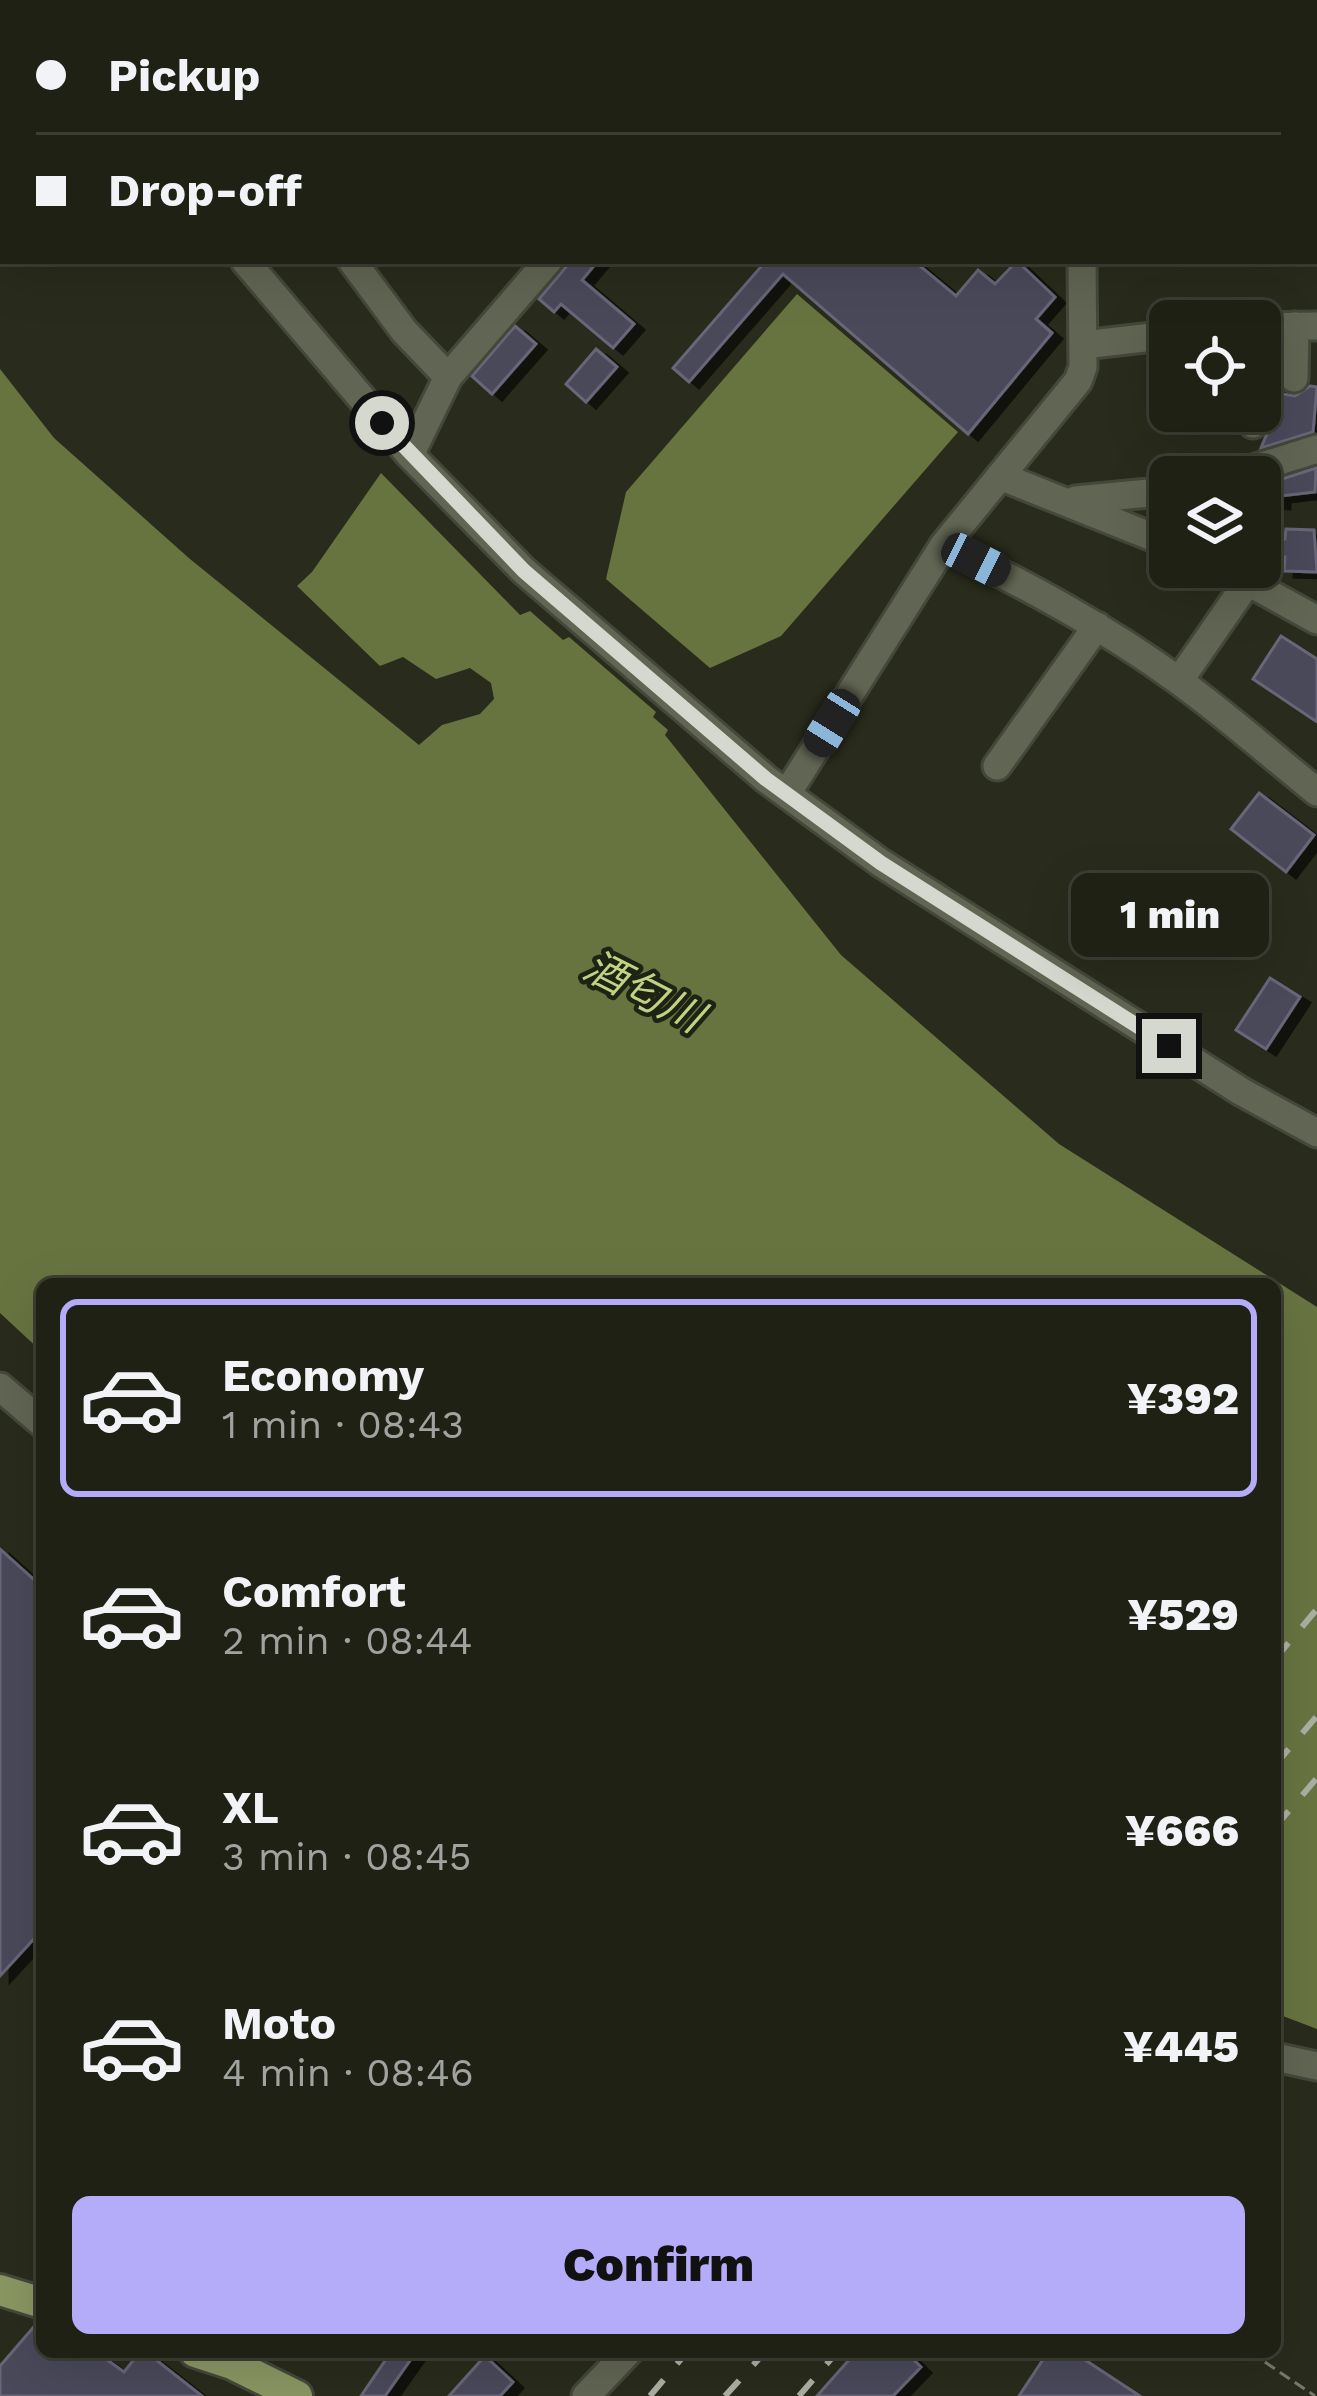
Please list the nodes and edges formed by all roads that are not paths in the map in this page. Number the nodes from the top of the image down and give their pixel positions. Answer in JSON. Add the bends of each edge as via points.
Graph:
{"nodes":[{"id":1,"x":248,"y":264,"type":"edge"},
{"id":2,"x":354,"y":264,"type":"edge"},
{"id":3,"x":545,"y":264,"type":"edge"},
{"id":4,"x":1082,"y":264,"type":"edge"},
{"id":5,"x":1306,"y":326,"type":"edge"},
{"id":6,"x":1149,"y":337,"type":"edge"},
{"id":7,"x":1083,"y":345,"type":"junction"},
{"id":8,"x":448,"y":377,"type":"junction"},
{"id":9,"x":1294,"y":377,"type":"dead end"},
{"id":10,"x":1317,"y":449,"type":"edge"},
{"id":11,"x":410,"y":455,"type":"junction"},
{"id":12,"x":1281,"y":460,"type":"edge"},
{"id":13,"x":1000,"y":476,"type":"junction"},
{"id":14,"x":1149,"y":493,"type":"edge"},
{"id":15,"x":1066,"y":500,"type":"junction"},
{"id":16,"x":1149,"y":535,"type":"edge"},
{"id":17,"x":944,"y":545,"type":"junction"},
{"id":18,"x":1244,"y":588,"type":"edge"},
{"id":19,"x":1263,"y":588,"type":"edge"},
{"id":20,"x":1317,"y":620,"type":"edge"},
{"id":21,"x":1097,"y":626,"type":"junction"},
{"id":22,"x":1179,"y":681,"type":"junction"},
{"id":23,"x":997,"y":766,"type":"dead end"},
{"id":24,"x":788,"y":792,"type":"junction"},
{"id":25,"x":1317,"y":792,"type":"edge"},
{"id":26,"x":1317,"y":1133,"type":"edge"},
{"id":27,"x":0,"y":1387,"type":"edge"},
{"id":28,"x":36,"y":1418,"type":"edge"},
{"id":29,"x":1281,"y":2058,"type":"edge"},
{"id":30,"x":1317,"y":2066,"type":"edge"},
{"id":31,"x":0,"y":2290,"type":"edge"},
{"id":32,"x":36,"y":2301,"type":"edge"},
{"id":33,"x":214,"y":2358,"type":"edge"},
{"id":34,"x":622,"y":2358,"type":"edge"},
{"id":35,"x":297,"y":2396,"type":"edge"},
{"id":36,"x":586,"y":2396,"type":"edge"}],
"edges":[{"from":1,"to":11,"type":"street"},
{"from":2,"to":8,"type":"street"},
{"from":3,"to":8,"type":"street"},
{"from":4,"to":7,"type":"street"},
{"from":5,"to":9,"type":"street"},
{"from":6,"to":7,"type":"street"},
{"from":7,"to":13,"type":"street","via":[[1078,381]]},
{"from":8,"to":11,"type":"street"},
{"from":10,"to":12,"type":"street"},
{"from":11,"to":24,"type":"street","via":[[524,571]]},
{"from":13,"to":15,"type":"street"},
{"from":13,"to":17,"type":"street"},
{"from":14,"to":15,"type":"street"},
{"from":15,"to":16,"type":"street"},
{"from":17,"to":21,"type":"street"},
{"from":17,"to":24,"type":"street"},
{"from":18,"to":22,"type":"street"},
{"from":19,"to":20,"type":"street"},
{"from":21,"to":22,"type":"street"},
{"from":21,"to":23,"type":"street"},
{"from":22,"to":25,"type":"street"},
{"from":24,"to":26,"type":"street","via":[[881,863]]},
{"from":27,"to":28,"type":"street"},
{"from":29,"to":30,"type":"street"},
{"from":31,"to":32,"type":"main road"},
{"from":33,"to":35,"type":"main road"},
{"from":34,"to":36,"type":"street"}]}
